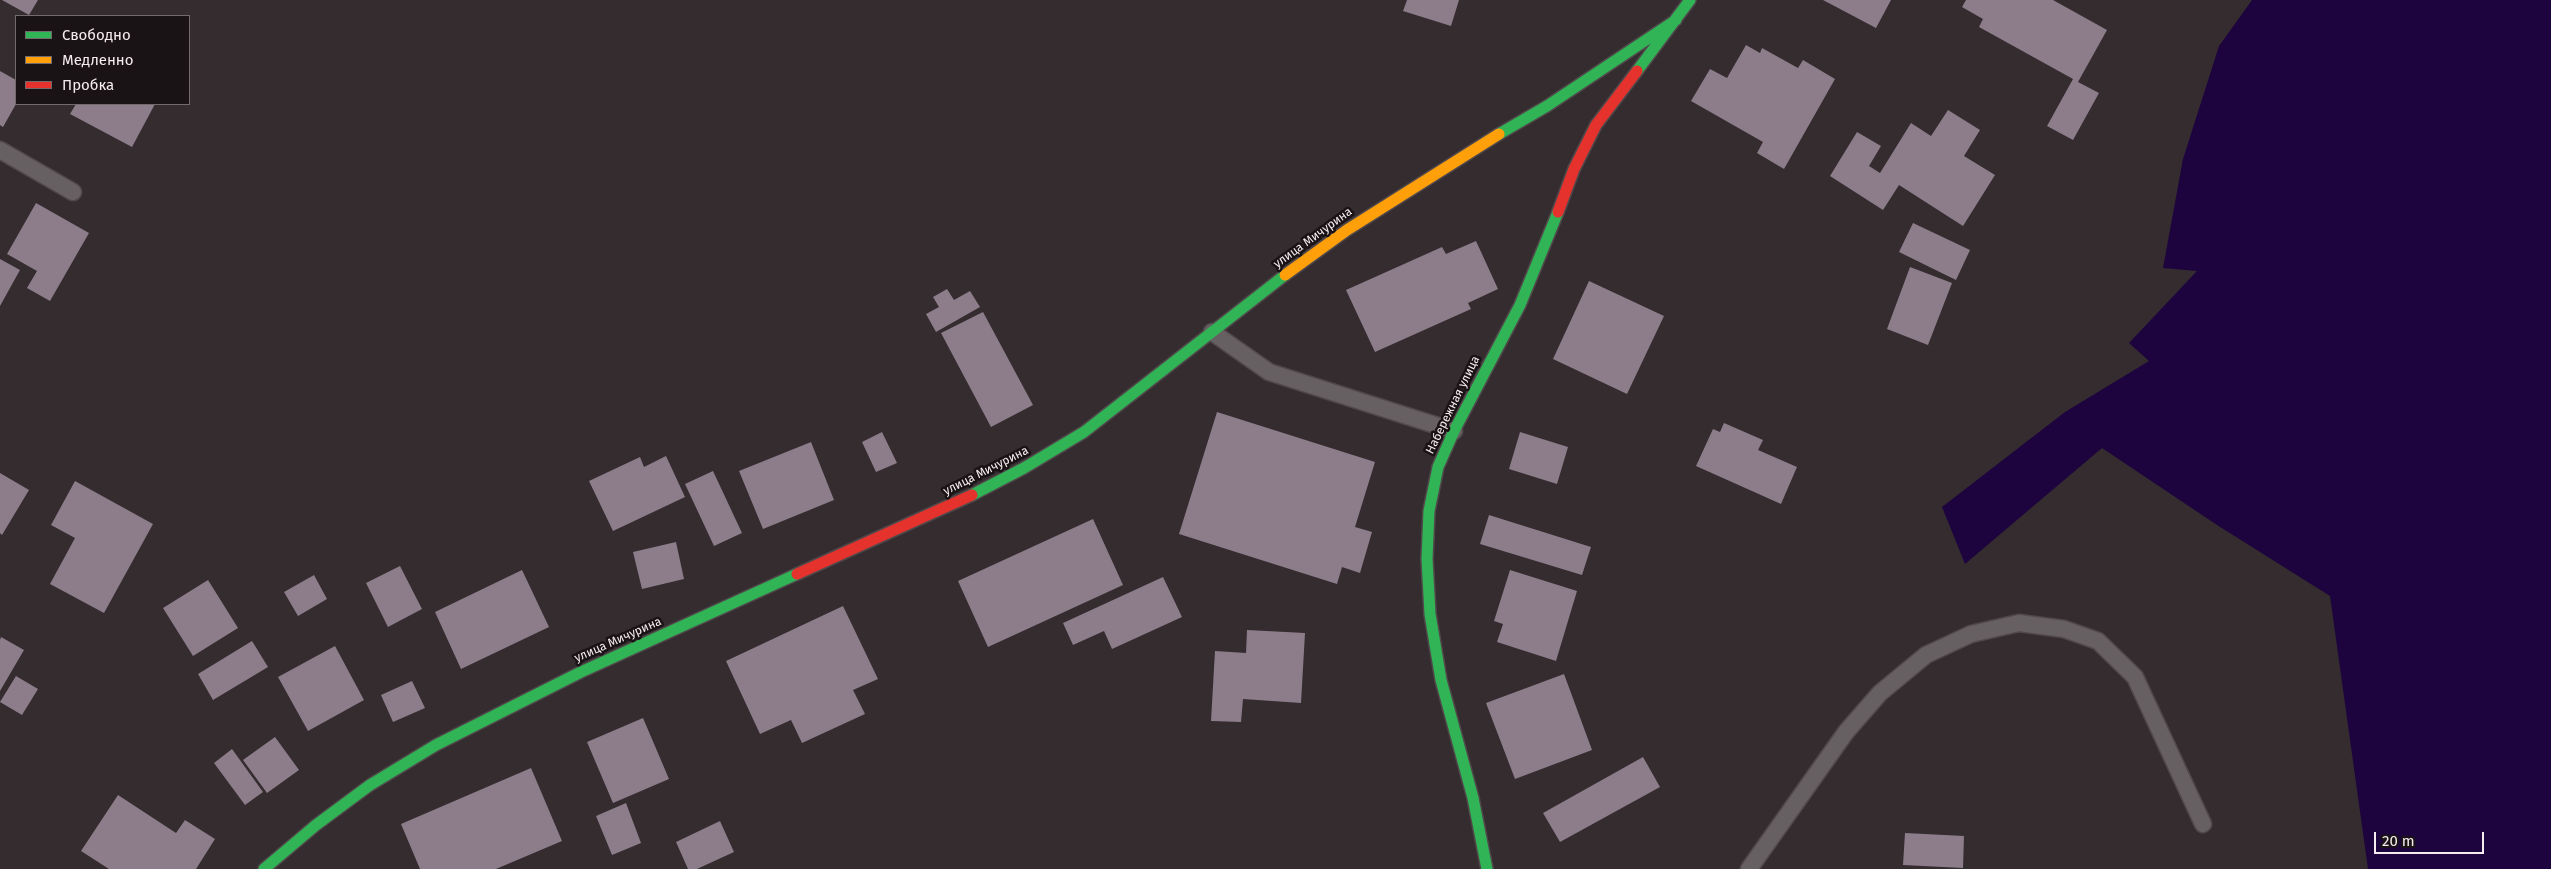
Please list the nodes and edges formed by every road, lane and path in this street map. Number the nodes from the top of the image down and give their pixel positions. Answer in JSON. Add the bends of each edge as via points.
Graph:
{"nodes":[{"id":1,"x":1690,"y":0,"type":"edge"},
{"id":2,"x":1676,"y":20,"type":"junction"},
{"id":3,"x":0,"y":150,"type":"edge"},
{"id":4,"x":73,"y":192,"type":"dead end"},
{"id":5,"x":1212,"y":332,"type":"junction"},
{"id":6,"x":1454,"y":431,"type":"junction"},
{"id":7,"x":2204,"y":824,"type":"dead end"},
{"id":8,"x":264,"y":869,"type":"edge"},
{"id":9,"x":1487,"y":869,"type":"edge"},
{"id":10,"x":1748,"y":869,"type":"edge"}],
"edges":[{"from":1,"to":2,"type":"street","name":"Набережная улица"},
{"from":2,"to":5,"type":"street","name":"улица Мичурина","via":[[1546,106],[1347,230]]},
{"from":2,"to":6,"type":"street","name":"Набережная улица","via":[[1596,125],[1574,169],[1520,305]]},
{"from":3,"to":4,"type":"lane"},
{"from":5,"to":6,"type":"lane","via":[[1269,372]]},
{"from":5,"to":8,"type":"street","name":"улица Мичурина","via":[[1084,432],[1024,468],[970,496],[581,672],[436,745],[370,784]]},
{"from":6,"to":9,"type":"street","name":"Набережная улица","via":[[1438,467],[1429,511],[1430,614],[1441,680],[1474,798]]},
{"from":7,"to":10,"type":"lane","via":[[2135,677],[2098,642],[2064,629],[2019,623],[1971,634],[1926,654],[1880,694],[1846,732]]}]}
